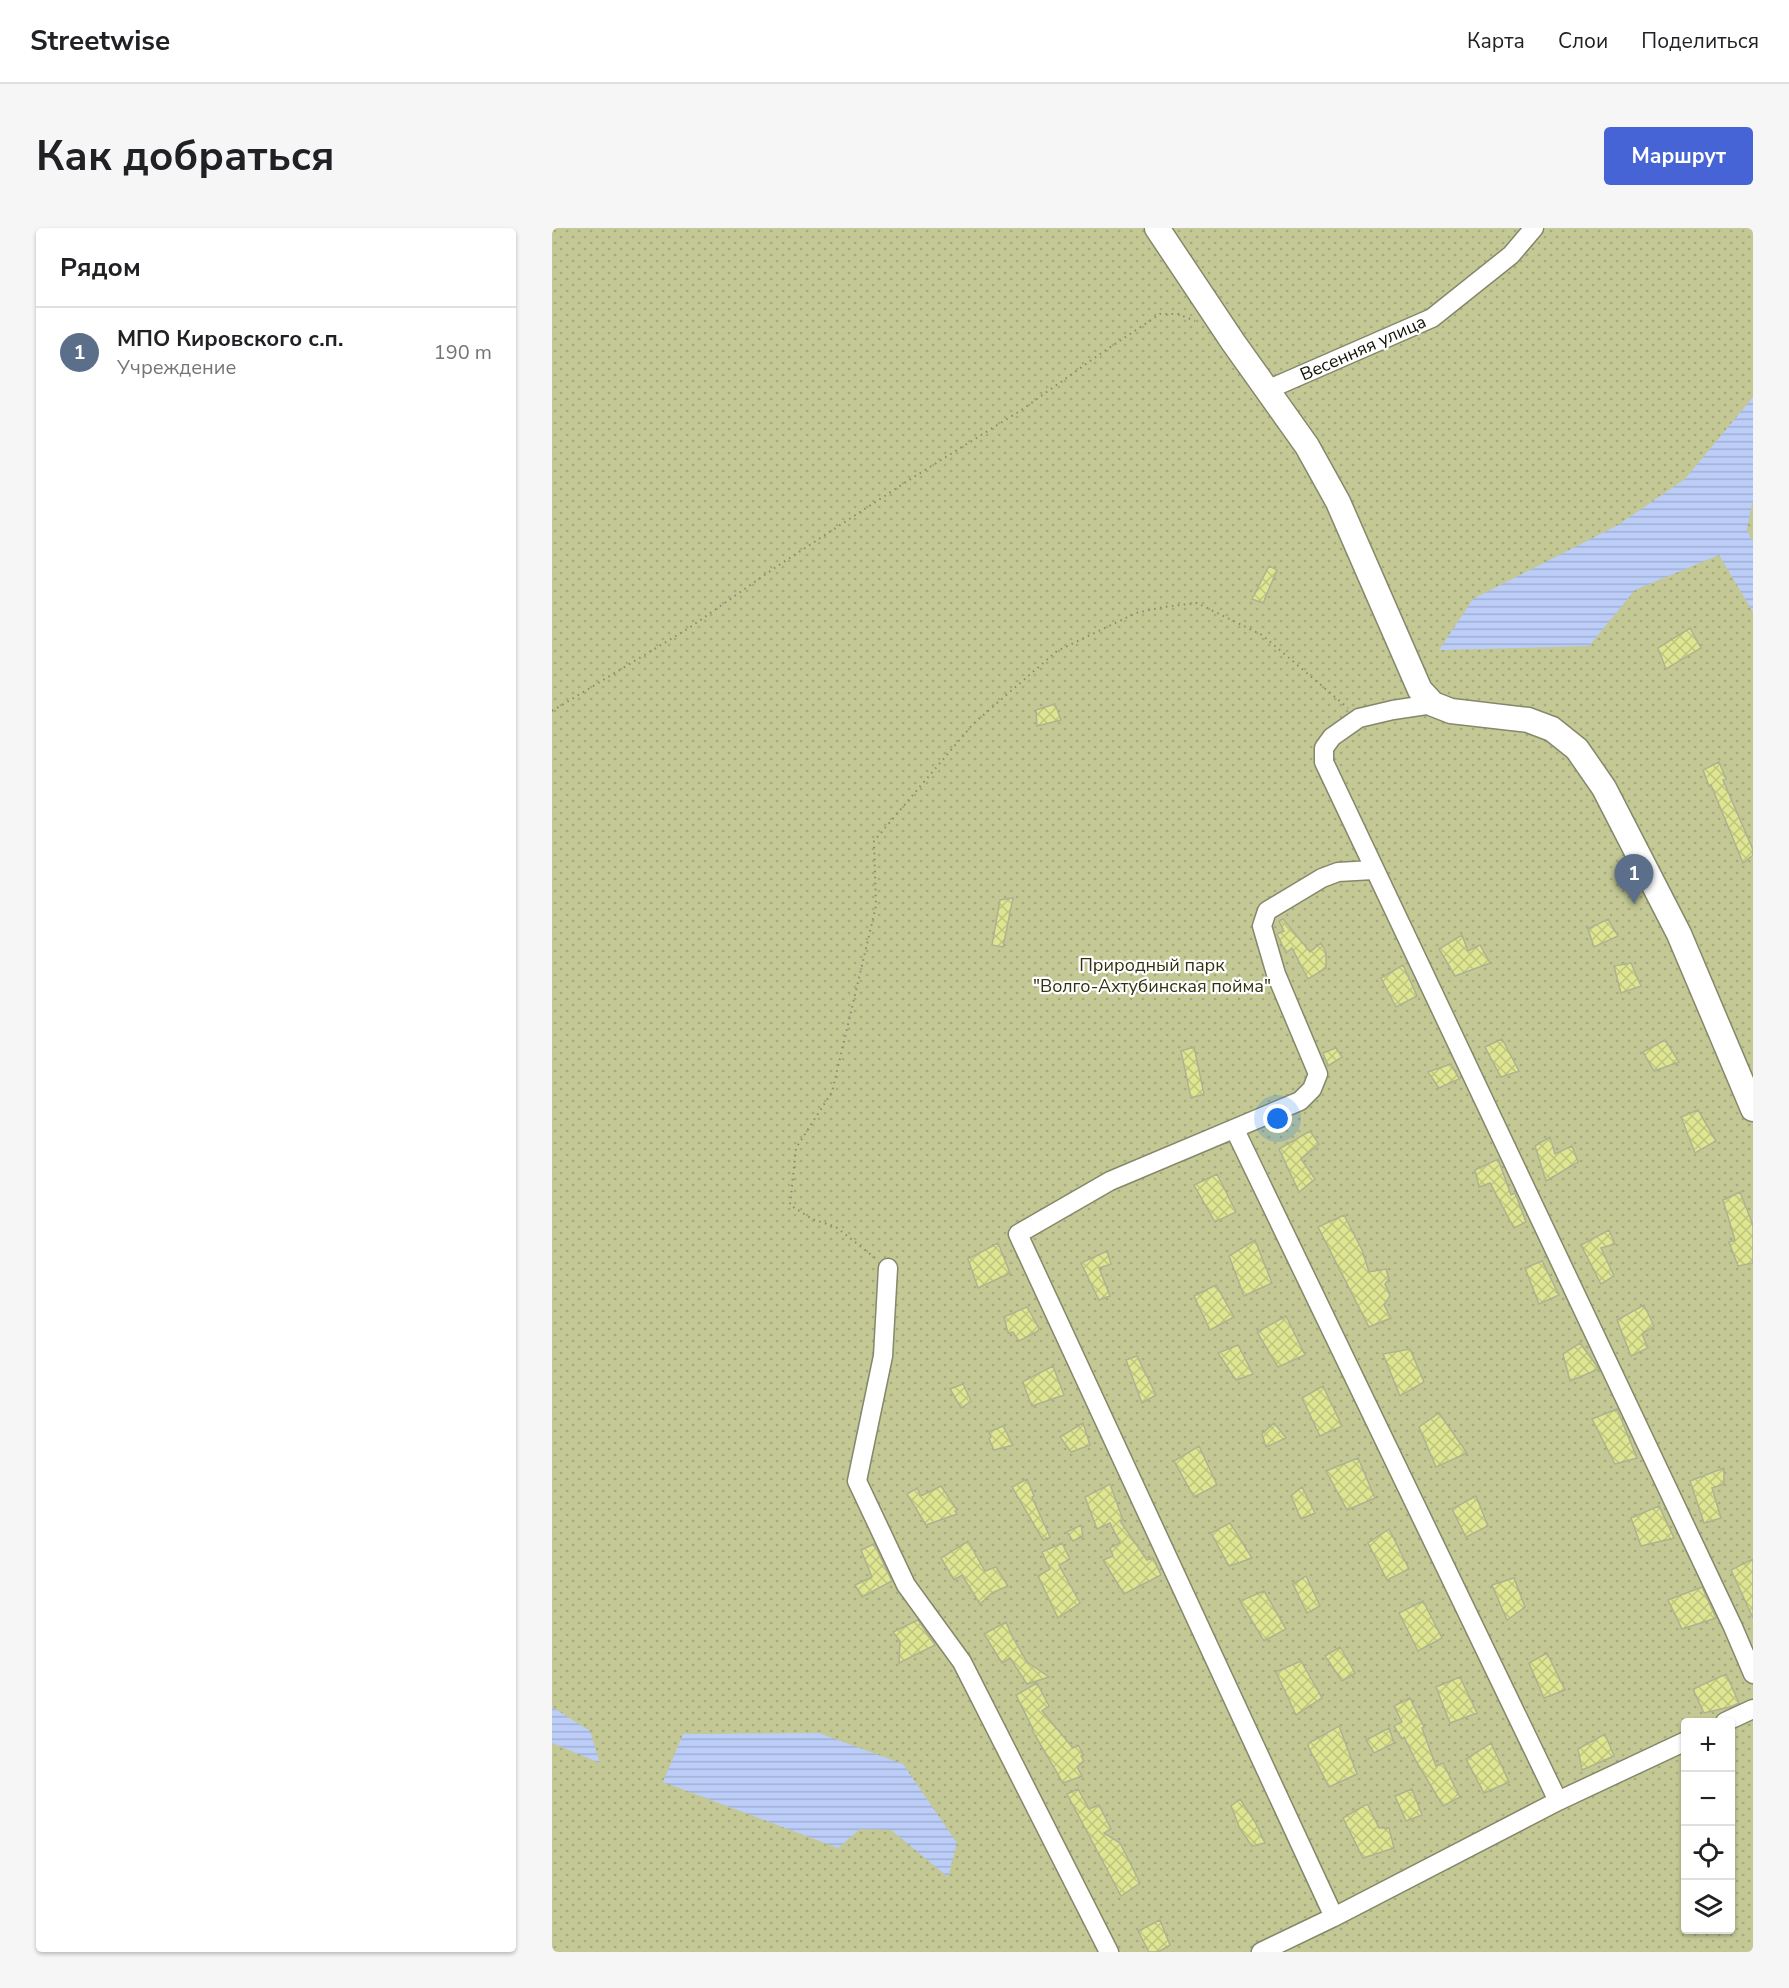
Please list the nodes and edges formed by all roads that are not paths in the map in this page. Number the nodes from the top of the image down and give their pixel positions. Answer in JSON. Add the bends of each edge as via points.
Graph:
{"nodes":[{"id":1,"x":1157,"y":228,"type":"edge"},
{"id":2,"x":1534,"y":228,"type":"edge"},
{"id":3,"x":1267,"y":390,"type":"junction"},
{"id":4,"x":1427,"y":697,"type":"junction"},
{"id":5,"x":1373,"y":870,"type":"junction"},
{"id":6,"x":1753,"y":1109,"type":"edge"},
{"id":7,"x":1235,"y":1130,"type":"junction"},
{"id":8,"x":888,"y":1268,"type":"road end"},
{"id":9,"x":1753,"y":1674,"type":"edge"},
{"id":10,"x":1753,"y":1709,"type":"edge"},
{"id":11,"x":1734,"y":1718,"type":"edge"},
{"id":12,"x":1681,"y":1743,"type":"edge"},
{"id":13,"x":1558,"y":1801,"type":"junction"},
{"id":14,"x":1334,"y":1917,"type":"junction"},
{"id":15,"x":1109,"y":1952,"type":"edge"},
{"id":16,"x":1261,"y":1952,"type":"edge"}],
"edges":[{"from":1,"to":3,"type":"street"},
{"from":2,"to":3,"type":"street","name":"Весенняя улица","via":[[1511,255],[1432,318]]},
{"from":3,"to":4,"type":"street","via":[[1307,446],[1338,502]]},
{"from":4,"to":5,"type":"street","via":[[1359,718],[1332,736],[1324,748],[1324,762]]},
{"from":4,"to":6,"type":"street","via":[[1450,711],[1528,720],[1552,729],[1577,749],[1604,788],[1679,934]]},
{"from":5,"to":7,"type":"street","via":[[1338,872],[1322,878],[1267,911],[1262,926],[1276,974],[1318,1074],[1312,1089],[1300,1101]]},
{"from":5,"to":9,"type":"street"},
{"from":7,"to":13,"type":"street"},
{"from":7,"to":14,"type":"street","via":[[1110,1181],[1018,1234]]},
{"from":8,"to":15,"type":"street","via":[[883,1356],[857,1481],[906,1585],[962,1662]]},
{"from":10,"to":11,"type":"street"},
{"from":12,"to":13,"type":"street"},
{"from":13,"to":14,"type":"street"},
{"from":14,"to":16,"type":"street"}]}
